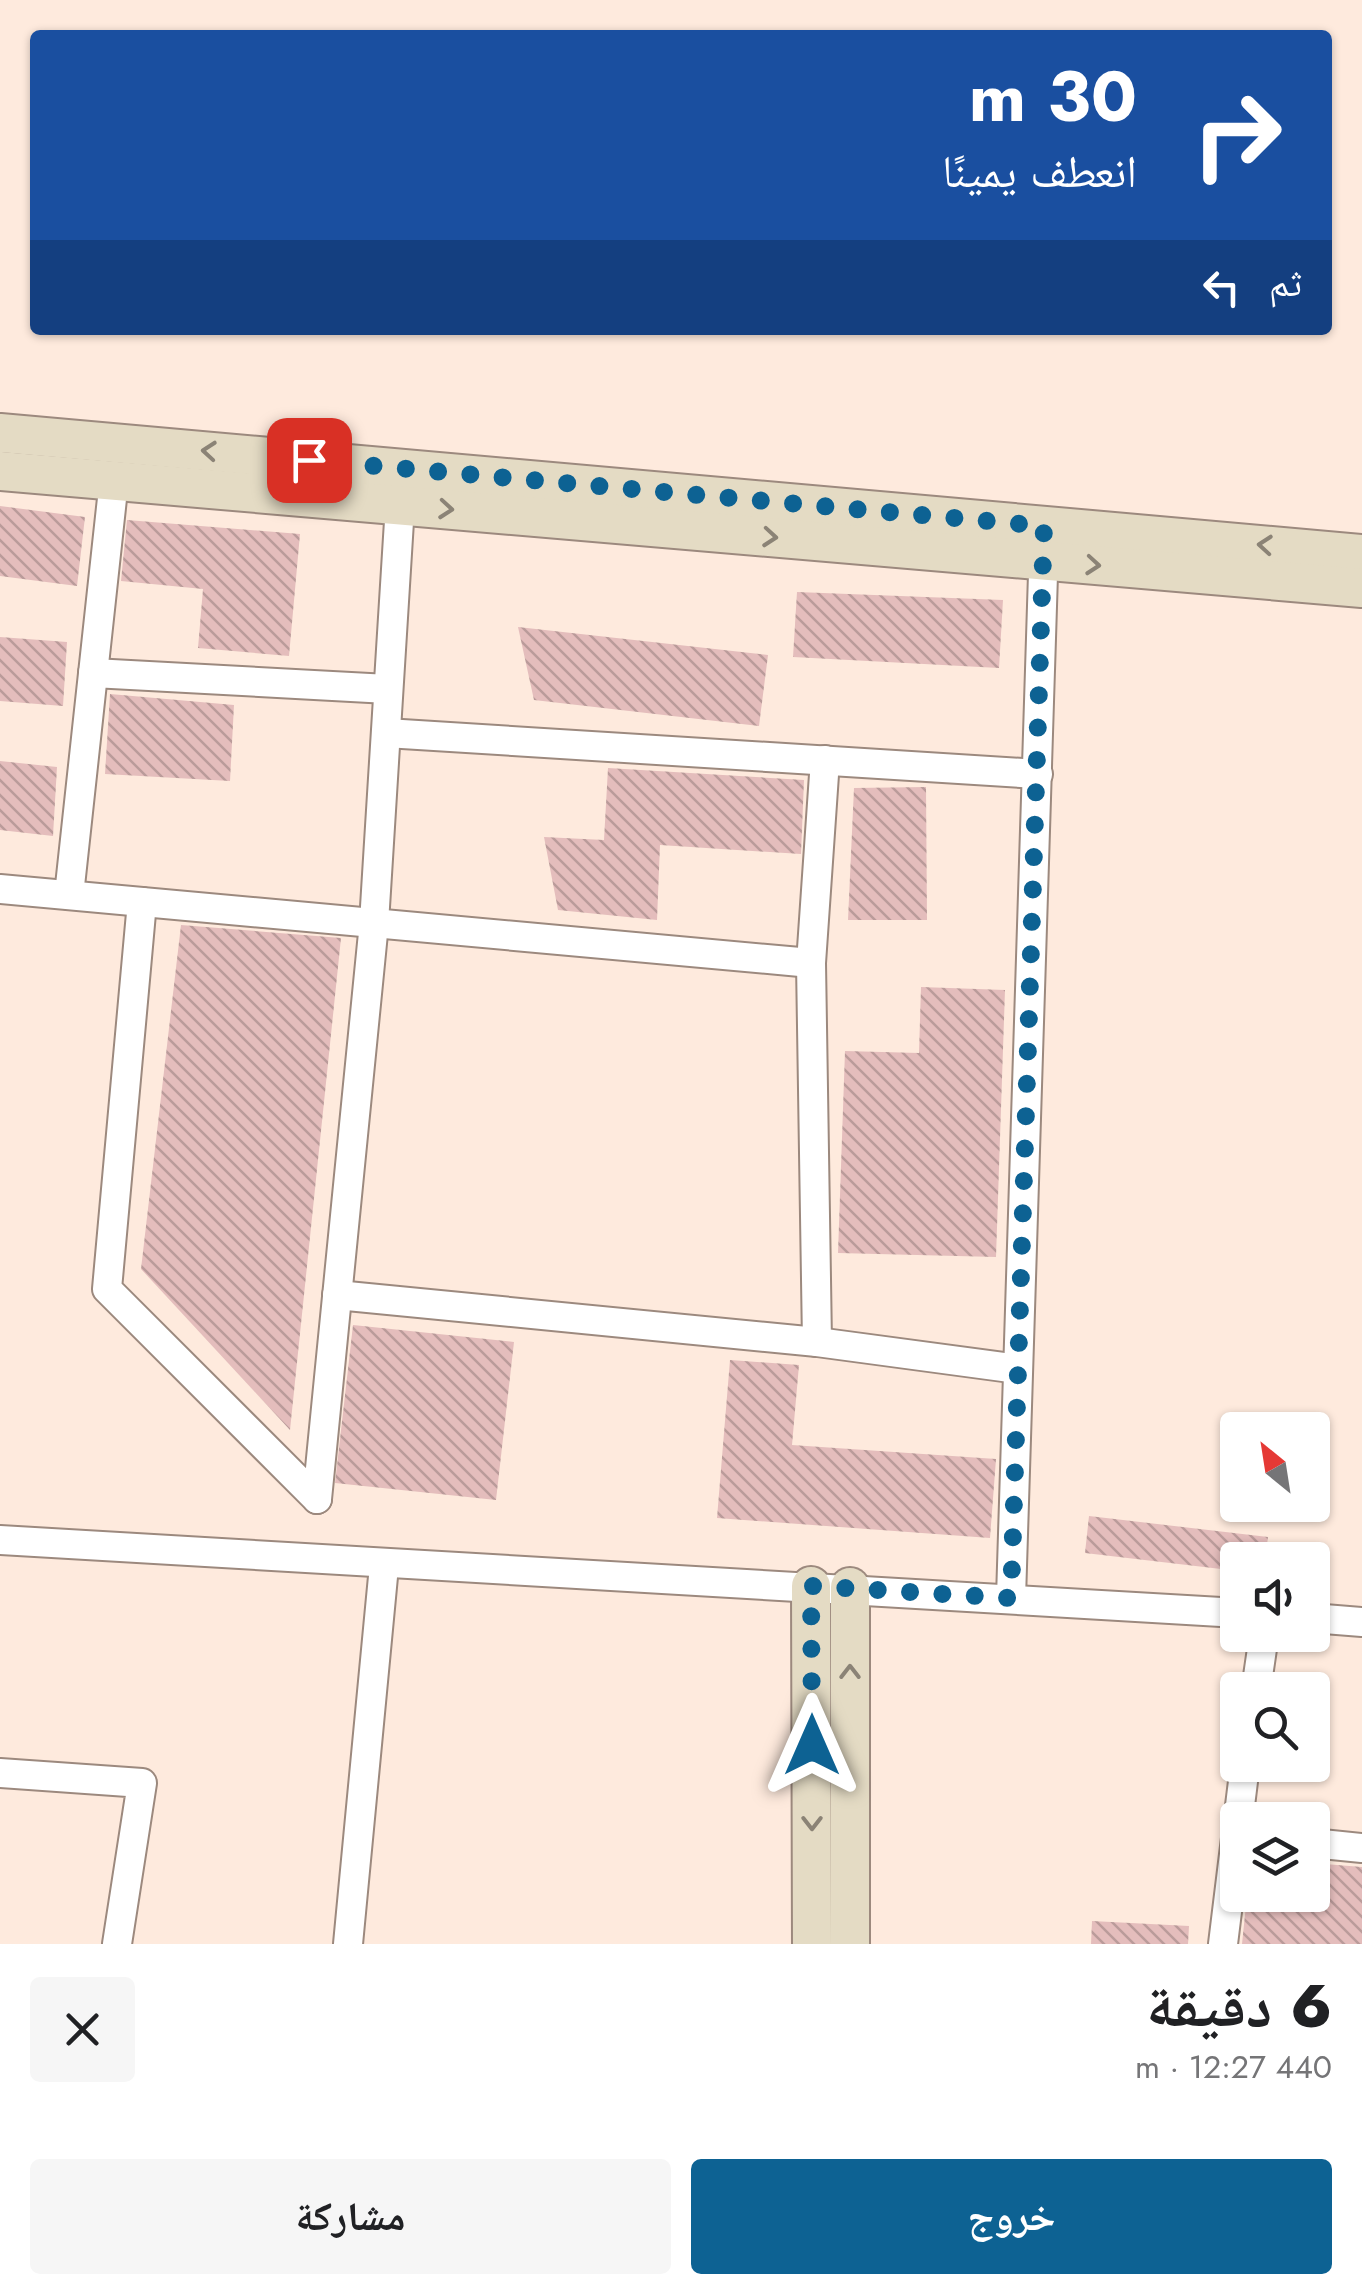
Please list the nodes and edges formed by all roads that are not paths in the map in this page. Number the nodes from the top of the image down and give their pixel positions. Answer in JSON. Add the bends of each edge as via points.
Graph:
{"nodes":[{"id":1,"x":0,"y":432,"type":"edge"},
{"id":2,"x":0,"y":470,"type":"edge"},
{"id":3,"x":114,"y":480,"type":"junction"},
{"id":4,"x":400,"y":505,"type":"junction"},
{"id":5,"x":1044,"y":543,"type":"junction"},
{"id":6,"x":1362,"y":554,"type":"edge"},
{"id":7,"x":1362,"y":588,"type":"edge"},
{"id":8,"x":93,"y":673,"type":"junction"},
{"id":9,"x":388,"y":689,"type":"junction"},
{"id":10,"x":386,"y":733,"type":"junction"},
{"id":11,"x":825,"y":760,"type":"junction"},
{"id":12,"x":1038,"y":774,"type":"junction"},
{"id":13,"x":0,"y":889,"type":"edge"},
{"id":14,"x":68,"y":895,"type":"junction"},
{"id":15,"x":142,"y":902,"type":"junction"},
{"id":16,"x":374,"y":924,"type":"junction"},
{"id":17,"x":811,"y":963,"type":"junction"},
{"id":18,"x":337,"y":1295,"type":"junction"},
{"id":19,"x":817,"y":1342,"type":"junction"},
{"id":20,"x":1018,"y":1369,"type":"junction"},
{"id":21,"x":0,"y":1540,"type":"edge"},
{"id":22,"x":384,"y":1566,"type":"junction"},
{"id":23,"x":811,"y":1586,"type":"junction"},
{"id":24,"x":850,"y":1587,"type":"junction"},
{"id":25,"x":1011,"y":1598,"type":"junction"},
{"id":26,"x":1220,"y":1611,"type":"edge"},
{"id":27,"x":1330,"y":1619,"type":"edge"},
{"id":28,"x":1362,"y":1622,"type":"edge"},
{"id":29,"x":0,"y":1773,"type":"edge"},
{"id":30,"x":1330,"y":1845,"type":"edge"},
{"id":31,"x":1362,"y":1848,"type":"edge"},
{"id":32,"x":1227,"y":1912,"type":"edge"},
{"id":33,"x":117,"y":1944,"type":"edge"},
{"id":34,"x":348,"y":1944,"type":"edge"},
{"id":35,"x":812,"y":1944,"type":"edge"},
{"id":36,"x":850,"y":1944,"type":"edge"},
{"id":37,"x":1223,"y":1944,"type":"edge"}],
"edges":[{"from":5,"to":1,"type":"street","one_way":true},
{"from":2,"to":3,"type":"street"},
{"from":3,"to":4,"type":"street"},
{"from":3,"to":8,"type":"street"},
{"from":4,"to":5,"type":"street","one_way":true},
{"from":4,"to":9,"type":"street"},
{"from":6,"to":5,"type":"street","one_way":true},
{"from":5,"to":7,"type":"street","one_way":true},
{"from":5,"to":12,"type":"street"},
{"from":8,"to":9,"type":"street"},
{"from":8,"to":14,"type":"street"},
{"from":9,"to":10,"type":"street"},
{"from":10,"to":11,"type":"street"},
{"from":10,"to":16,"type":"street"},
{"from":11,"to":12,"type":"street"},
{"from":11,"to":17,"type":"street"},
{"from":12,"to":20,"type":"street"},
{"from":13,"to":14,"type":"street"},
{"from":14,"to":15,"type":"street"},
{"from":15,"to":16,"type":"street"},
{"from":15,"to":18,"type":"street","via":[[108,1289],[317,1498]]},
{"from":16,"to":17,"type":"street"},
{"from":16,"to":18,"type":"street"},
{"from":17,"to":19,"type":"street"},
{"from":18,"to":19,"type":"street"},
{"from":19,"to":20,"type":"street"},
{"from":20,"to":25,"type":"street"},
{"from":21,"to":22,"type":"street"},
{"from":22,"to":23,"type":"street"},
{"from":22,"to":34,"type":"street"},
{"from":23,"to":24,"type":"street"},
{"from":23,"to":35,"type":"street","one_way":true},
{"from":24,"to":25,"type":"street"},
{"from":36,"to":24,"type":"street","one_way":true},
{"from":25,"to":26,"type":"street"},
{"from":27,"to":28,"type":"street"},
{"from":29,"to":33,"type":"street","via":[[142,1783]]},
{"from":30,"to":31,"type":"street"},
{"from":32,"to":37,"type":"street"}]}
